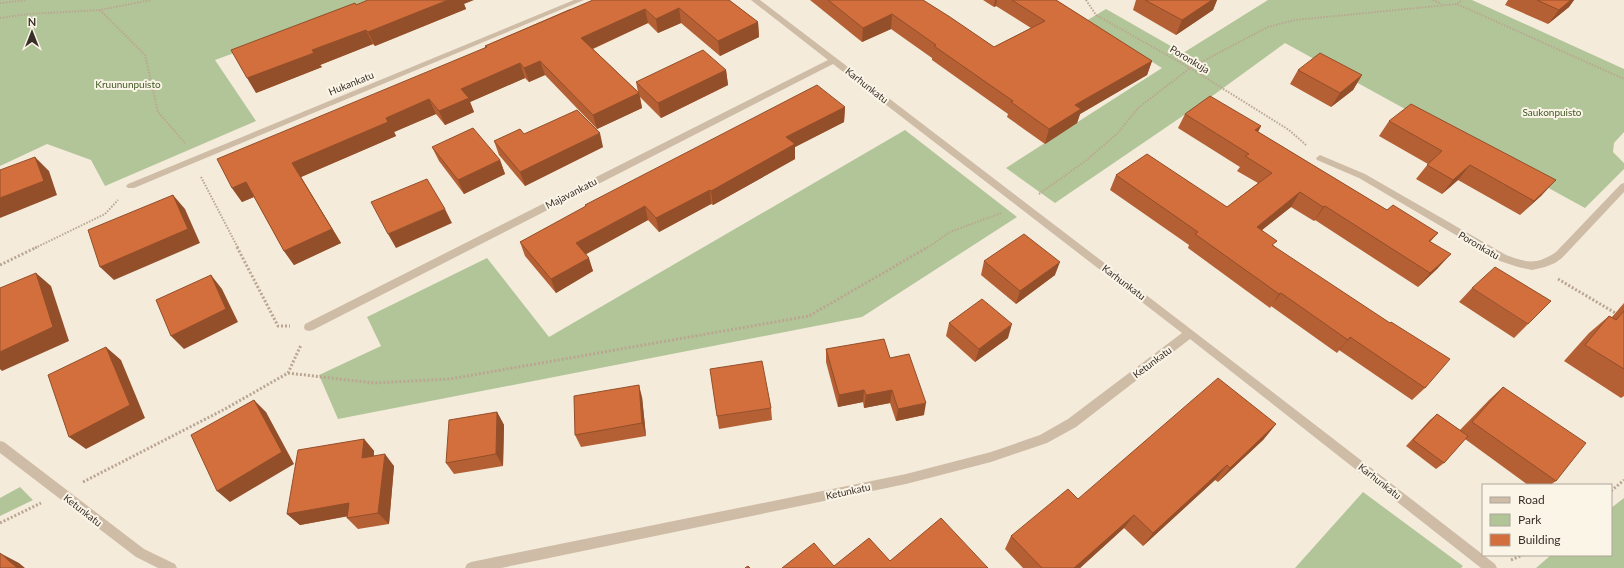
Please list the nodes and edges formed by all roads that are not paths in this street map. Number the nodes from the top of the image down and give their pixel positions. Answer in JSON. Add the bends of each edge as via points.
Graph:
{"nodes":[{"id":1,"x":580,"y":0,"type":"edge"},
{"id":2,"x":755,"y":0,"type":"edge"},
{"id":3,"x":834,"y":60,"type":"junction"},
{"id":4,"x":1320,"y":158,"type":"road end"},
{"id":5,"x":131,"y":186,"type":"road end"},
{"id":6,"x":1624,"y":186,"type":"edge"},
{"id":7,"x":309,"y":327,"type":"road end"},
{"id":8,"x":1190,"y":333,"type":"junction"},
{"id":9,"x":0,"y":446,"type":"edge"},
{"id":10,"x":170,"y":568,"type":"edge"},
{"id":11,"x":471,"y":568,"type":"edge"},
{"id":12,"x":1491,"y":568,"type":"edge"}],
"edges":[{"from":1,"to":5,"type":"street","name":"Hukankatu"},
{"from":2,"to":3,"type":"street","name":"Karhunkatu"},
{"from":3,"to":7,"type":"street","name":"Majavankatu"},
{"from":3,"to":8,"type":"street","name":"Karhunkatu"},
{"from":4,"to":6,"type":"street","name":"Poronkatu","via":[[1362,176],[1503,258],[1517,264],[1535,266],[1548,264],[1559,255]]},
{"from":8,"to":11,"type":"street","name":"Ketunkatu","via":[[1072,423],[1043,438],[991,457],[906,479]]},
{"from":8,"to":12,"type":"street","name":"Karhunkatu"},
{"from":9,"to":10,"type":"street","name":"Ketunkatu","via":[[140,553]]}]}
